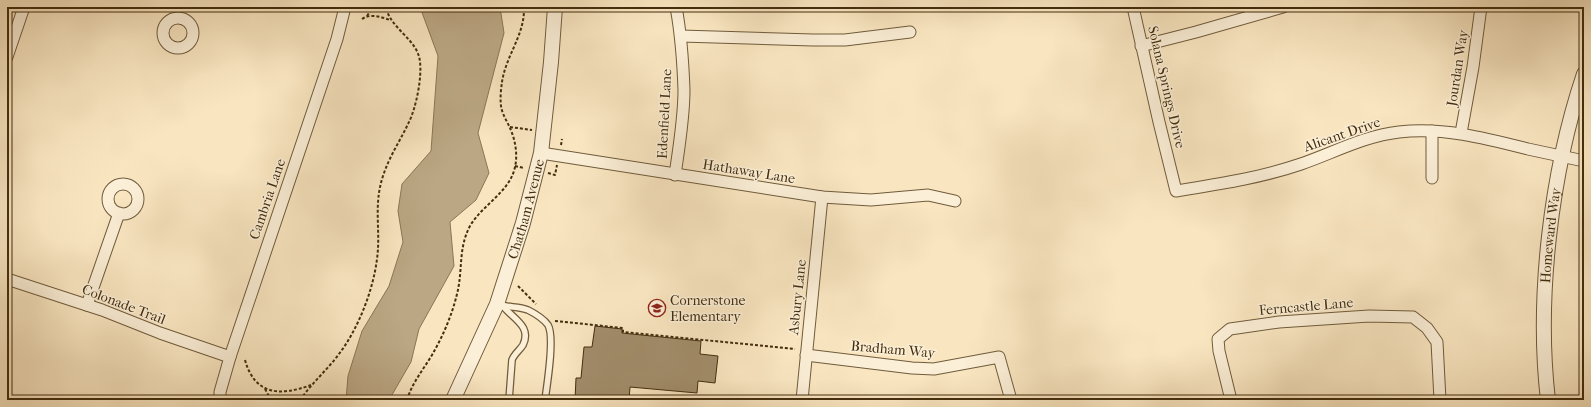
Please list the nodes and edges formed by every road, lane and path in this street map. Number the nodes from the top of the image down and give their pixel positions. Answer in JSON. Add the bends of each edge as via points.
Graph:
{"nodes":[{"id":1,"x":24,"y":7,"type":"edge"},
{"id":2,"x":187,"y":7,"type":"edge"},
{"id":3,"x":345,"y":7,"type":"edge"},
{"id":4,"x":373,"y":7,"type":"edge"},
{"id":5,"x":386,"y":7,"type":"edge"},
{"id":6,"x":524,"y":7,"type":"edge"},
{"id":7,"x":555,"y":7,"type":"edge"},
{"id":8,"x":676,"y":7,"type":"edge"},
{"id":9,"x":1133,"y":7,"type":"edge"},
{"id":10,"x":1283,"y":7,"type":"edge"},
{"id":11,"x":1481,"y":7,"type":"edge"},
{"id":12,"x":367,"y":16,"type":"junction"},
{"id":13,"x":183,"y":18,"type":"dead end"},
{"id":14,"x":362,"y":19,"type":"dead end"},
{"id":15,"x":391,"y":21,"type":"junction"},
{"id":16,"x":910,"y":32,"type":"dead end"},
{"id":17,"x":681,"y":36,"type":"junction"},
{"id":18,"x":1141,"y":46,"type":"junction"},
{"id":19,"x":7,"y":57,"type":"edge"},
{"id":20,"x":1584,"y":74,"type":"edge"},
{"id":21,"x":1432,"y":131,"type":"junction"},
{"id":22,"x":1461,"y":133,"type":"junction"},
{"id":23,"x":541,"y":153,"type":"junction"},
{"id":24,"x":1562,"y":157,"type":"junction"},
{"id":25,"x":1584,"y":161,"type":"edge"},
{"id":26,"x":1172,"y":173,"type":"joint"},
{"id":27,"x":675,"y":175,"type":"junction"},
{"id":28,"x":1432,"y":178,"type":"dead end"},
{"id":29,"x":822,"y":197,"type":"junction"},
{"id":30,"x":955,"y":200,"type":"dead end"},
{"id":31,"x":119,"y":213,"type":"dead end"},
{"id":32,"x":7,"y":279,"type":"edge"},
{"id":33,"x":87,"y":305,"type":"junction"},
{"id":34,"x":500,"y":305,"type":"junction"},
{"id":35,"x":551,"y":321,"type":"dead end"},
{"id":36,"x":795,"y":349,"type":"dead end"},
{"id":37,"x":806,"y":354,"type":"junction"},
{"id":38,"x":230,"y":358,"type":"junction"},
{"id":39,"x":246,"y":360,"type":"dead end"},
{"id":40,"x":312,"y":385,"type":"junction"},
{"id":41,"x":264,"y":388,"type":"junction"},
{"id":42,"x":220,"y":400,"type":"edge"},
{"id":43,"x":271,"y":400,"type":"edge"},
{"id":44,"x":300,"y":400,"type":"edge"},
{"id":45,"x":407,"y":400,"type":"edge"},
{"id":46,"x":453,"y":400,"type":"edge"},
{"id":47,"x":509,"y":400,"type":"edge"},
{"id":48,"x":545,"y":400,"type":"edge"},
{"id":49,"x":802,"y":400,"type":"edge"},
{"id":50,"x":1011,"y":400,"type":"edge"},
{"id":51,"x":1231,"y":400,"type":"edge"},
{"id":52,"x":1440,"y":400,"type":"edge"},
{"id":53,"x":1548,"y":400,"type":"edge"}],
"edges":[{"from":1,"to":19,"type":"street"},
{"from":2,"to":13,"type":"street"},
{"from":3,"to":38,"type":"street","name":"Cambria Lane","via":[[337,39]]},
{"from":4,"to":12,"type":"path"},
{"from":5,"to":15,"type":"path"},
{"from":6,"to":45,"type":"path","via":[[522,26],[506,65],[501,95],[501,106],[514,137],[513,174],[500,194],[478,215],[465,237],[461,276],[453,310],[433,354],[412,387]]},
{"from":7,"to":23,"type":"street","name":"Chatham Avenue"},
{"from":8,"to":17,"type":"street","name":"Edenfield Lane"},
{"from":9,"to":18,"type":"street","name":"Solana Springs Drive"},
{"from":10,"to":18,"type":"street"},
{"from":11,"to":22,"type":"street","name":"Jourdan Way"},
{"from":12,"to":14,"type":"path"},
{"from":12,"to":15,"type":"path"},
{"from":15,"to":40,"type":"path","via":[[412,42],[418,53],[419,88],[409,122],[388,162],[380,188],[377,210],[377,258],[369,293],[353,335]]},
{"from":16,"to":17,"type":"street","via":[[845,40]]},
{"from":17,"to":27,"type":"street","name":"Edenfield Lane","via":[[684,91]]},
{"from":18,"to":26,"type":"street","name":"Solana Springs Drive"},
{"from":20,"to":24,"type":"street","name":"Homeward Way","via":[[1573,105]]},
{"from":21,"to":22,"type":"street","name":"Alicant Drive"},
{"from":21,"to":26,"type":"street","name":"Alicant Drive","via":[[1380,135],[1302,164],[1234,182],[1176,191]]},
{"from":21,"to":28,"type":"street"},
{"from":22,"to":24,"type":"street","name":"Alicant Drive"},
{"from":23,"to":27,"type":"street","name":"Hathaway Lane"},
{"from":23,"to":34,"type":"street","name":"Chatham Avenue"},
{"from":24,"to":25,"type":"street","name":"Alicant Drive"},
{"from":24,"to":53,"type":"street","name":"Homeward Way","via":[[1552,213],[1545,293]]},
{"from":27,"to":29,"type":"street","name":"Hathaway Lane"},
{"from":29,"to":30,"type":"street","name":"Hathaway Lane","via":[[871,200],[928,195]]},
{"from":29,"to":37,"type":"street","name":"Asbury Lane"},
{"from":31,"to":33,"type":"street"},
{"from":32,"to":33,"type":"street","name":"Colonade Trail"},
{"from":33,"to":38,"type":"street","name":"Colonade Trail"},
{"from":34,"to":46,"type":"street","name":"Chatham Avenue"},
{"from":34,"to":47,"type":"lane","via":[[525,328],[522,348],[512,360]]},
{"from":34,"to":48,"type":"lane","via":[[520,307],[540,316],[548,326],[551,341]]},
{"from":35,"to":36,"type":"path","via":[[623,328],[623,332]]},
{"from":37,"to":49,"type":"street","name":"Asbury Lane"},
{"from":37,"to":50,"type":"street","name":"Bradham Way","via":[[934,369],[999,357]]},
{"from":38,"to":42,"type":"street","name":"Cambria Lane"},
{"from":39,"to":41,"type":"path","via":[[252,376]]},
{"from":40,"to":41,"type":"path","via":[[287,391]]},
{"from":40,"to":44,"type":"path"},
{"from":41,"to":43,"type":"path"},
{"from":51,"to":52,"type":"street","name":"Ferncastle Lane","via":[[1218,339],[1230,329],[1279,322],[1369,316],[1413,317],[1427,328],[1437,342]]}]}
